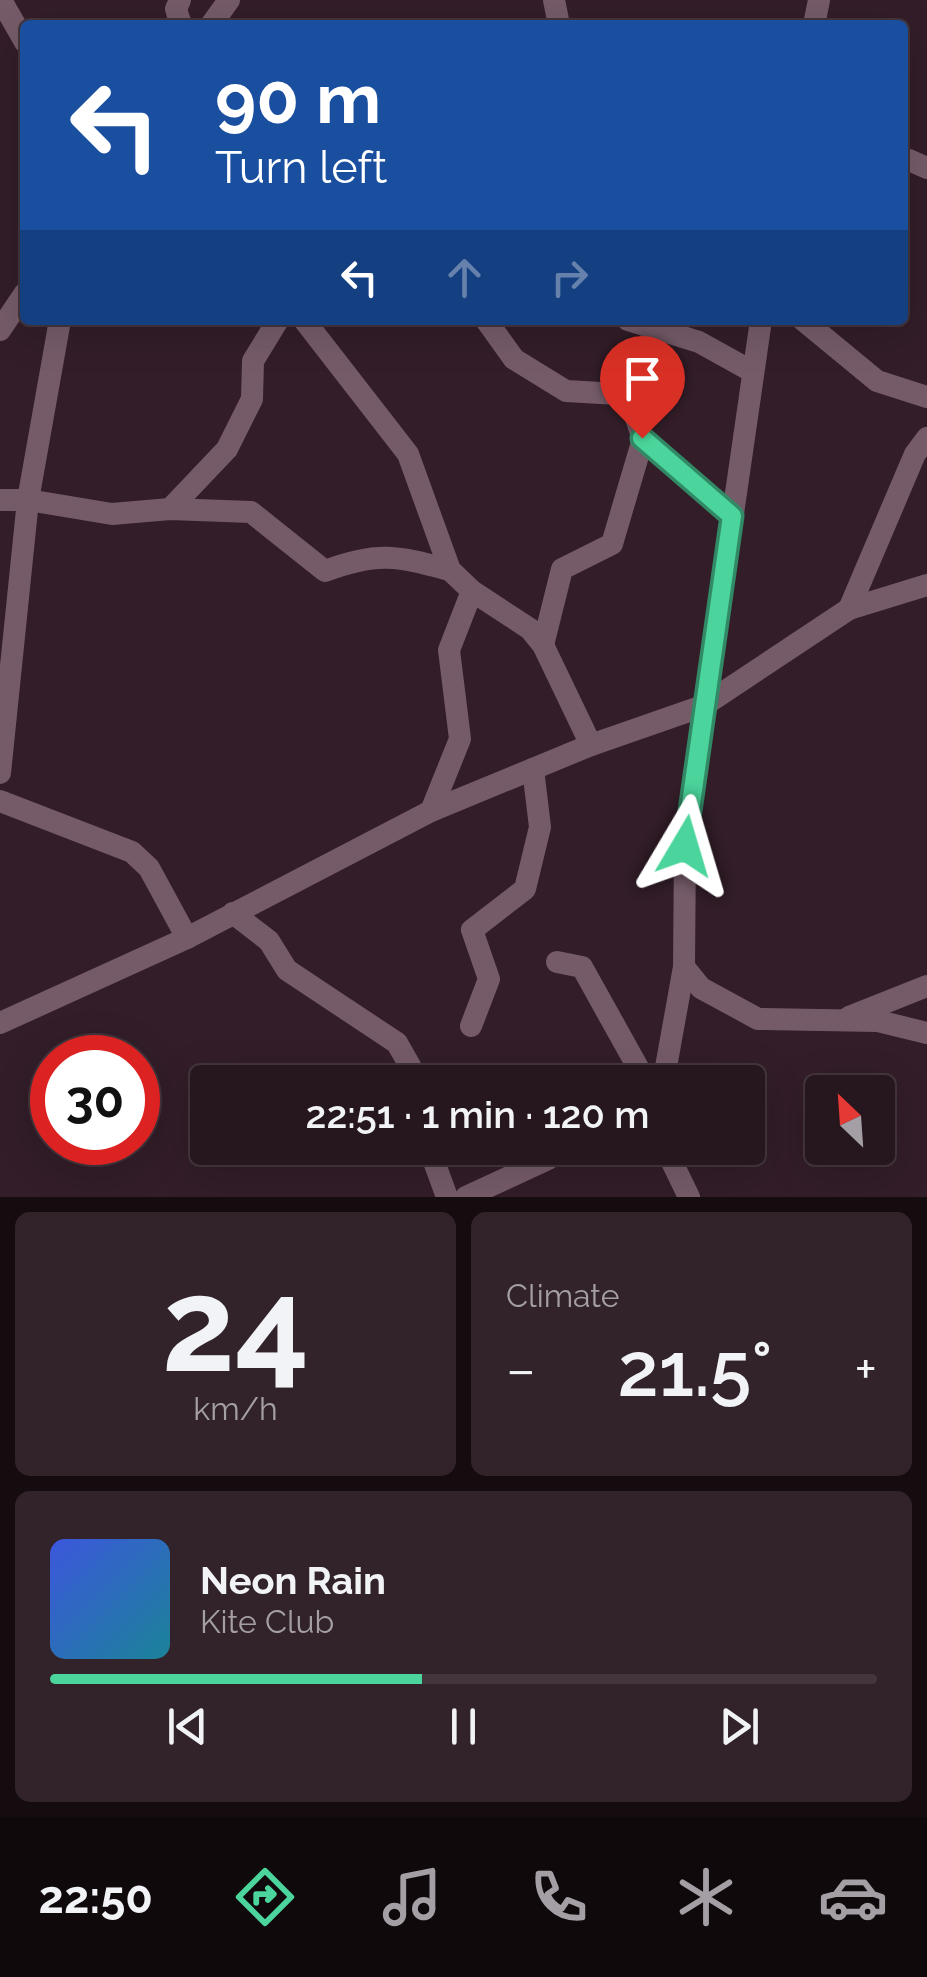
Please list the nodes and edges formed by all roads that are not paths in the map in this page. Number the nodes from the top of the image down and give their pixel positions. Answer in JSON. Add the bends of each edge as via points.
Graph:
{"nodes":[{"id":1,"x":1,"y":0,"type":"edge"},
{"id":2,"x":20,"y":33,"type":"edge"},
{"id":3,"x":20,"y":300,"type":"edge"},
{"id":4,"x":59,"y":325,"type":"edge"},
{"id":5,"x":275,"y":325,"type":"edge"},
{"id":6,"x":308,"y":325,"type":"edge"},
{"id":7,"x":490,"y":325,"type":"edge"},
{"id":8,"x":644,"y":325,"type":"edge"},
{"id":9,"x":760,"y":325,"type":"edge"},
{"id":10,"x":809,"y":325,"type":"edge"},
{"id":11,"x":654,"y":328,"type":"junction"},
{"id":12,"x":0,"y":330,"type":"edge"},
{"id":13,"x":753,"y":372,"type":"junction"},
{"id":14,"x":636,"y":396,"type":"junction"},
{"id":15,"x":927,"y":397,"type":"edge"},
{"id":16,"x":642,"y":438,"type":"junction"},
{"id":17,"x":927,"y":438,"type":"edge"},
{"id":18,"x":0,"y":500,"type":"edge"},
{"id":19,"x":28,"y":500,"type":"junction"},
{"id":20,"x":170,"y":509,"type":"junction"},
{"id":21,"x":732,"y":516,"type":"junction"},
{"id":22,"x":450,"y":570,"type":"junction"},
{"id":23,"x":927,"y":584,"type":"edge"},
{"id":24,"x":472,"y":591,"type":"junction"},
{"id":25,"x":849,"y":609,"type":"junction"},
{"id":26,"x":542,"y":645,"type":"junction"},
{"id":27,"x":703,"y":706,"type":"junction"},
{"id":28,"x":591,"y":746,"type":"junction"},
{"id":29,"x":533,"y":769,"type":"junction"},
{"id":30,"x":0,"y":773,"type":"edge"},
{"id":31,"x":0,"y":802,"type":"edge"},
{"id":32,"x":431,"y":810,"type":"junction"},
{"id":33,"x":233,"y":913,"type":"junction"},
{"id":34,"x":188,"y":938,"type":"junction"},
{"id":35,"x":556,"y":962,"type":"dead end"},
{"id":36,"x":684,"y":967,"type":"junction"},
{"id":37,"x":927,"y":986,"type":"edge"},
{"id":38,"x":841,"y":1020,"type":"junction"},
{"id":39,"x":0,"y":1023,"type":"edge"},
{"id":40,"x":471,"y":1026,"type":"dead end"},
{"id":41,"x":927,"y":1033,"type":"edge"},
{"id":42,"x":410,"y":1065,"type":"edge"},
{"id":43,"x":637,"y":1065,"type":"edge"},
{"id":44,"x":665,"y":1065,"type":"edge"},
{"id":45,"x":436,"y":1165,"type":"edge"},
{"id":46,"x":535,"y":1165,"type":"edge"},
{"id":47,"x":673,"y":1165,"type":"edge"},
{"id":48,"x":448,"y":1197,"type":"edge"},
{"id":49,"x":466,"y":1197,"type":"edge"},
{"id":50,"x":689,"y":1197,"type":"edge"}],
"edges":[{"from":1,"to":2,"type":"street"},
{"from":3,"to":12,"type":"street"},
{"from":4,"to":19,"type":"street"},
{"from":5,"to":20,"type":"street","via":[[253,360],[252,399],[227,449]]},
{"from":6,"to":22,"type":"street","via":[[408,454]]},
{"from":7,"to":14,"type":"street","via":[[514,360],[566,390]]},
{"from":8,"to":11,"type":"street"},
{"from":9,"to":13,"type":"street"},
{"from":10,"to":15,"type":"street","via":[[878,381]]},
{"from":11,"to":13,"type":"street","via":[[699,342]]},
{"from":11,"to":14,"type":"street"},
{"from":13,"to":21,"type":"street"},
{"from":14,"to":16,"type":"street"},
{"from":16,"to":21,"type":"street"},
{"from":16,"to":26,"type":"street","via":[[612,544],[562,569]]},
{"from":17,"to":25,"type":"street"},
{"from":18,"to":19,"type":"street"},
{"from":19,"to":20,"type":"street","via":[[112,514]]},
{"from":19,"to":30,"type":"street"},
{"from":20,"to":22,"type":"street","via":[[251,512],[325,571],[361,557],[400,557]]},
{"from":21,"to":27,"type":"street"},
{"from":22,"to":24,"type":"street"},
{"from":23,"to":25,"type":"street"},
{"from":24,"to":26,"type":"street","via":[[530,629]]},
{"from":24,"to":32,"type":"street","via":[[449,650],[460,739]]},
{"from":25,"to":27,"type":"street"},
{"from":26,"to":28,"type":"street"},
{"from":27,"to":28,"type":"street"},
{"from":27,"to":36,"type":"street","via":[[685,846]]},
{"from":28,"to":29,"type":"street"},
{"from":29,"to":32,"type":"street"},
{"from":29,"to":40,"type":"street","via":[[540,826],[525,889],[472,930],[489,979]]},
{"from":31,"to":34,"type":"street","via":[[132,852],[150,868]]},
{"from":32,"to":33,"type":"street"},
{"from":33,"to":34,"type":"street"},
{"from":33,"to":42,"type":"street","via":[[269,941],[286,970],[396,1043]]},
{"from":34,"to":39,"type":"street"},
{"from":35,"to":43,"type":"street","via":[[582,967]]},
{"from":36,"to":38,"type":"street","via":[[701,988],[758,1019]]},
{"from":36,"to":44,"type":"street"},
{"from":37,"to":38,"type":"street"},
{"from":38,"to":41,"type":"street"},
{"from":45,"to":48,"type":"street"},
{"from":46,"to":49,"type":"street"},
{"from":47,"to":50,"type":"street"}]}
